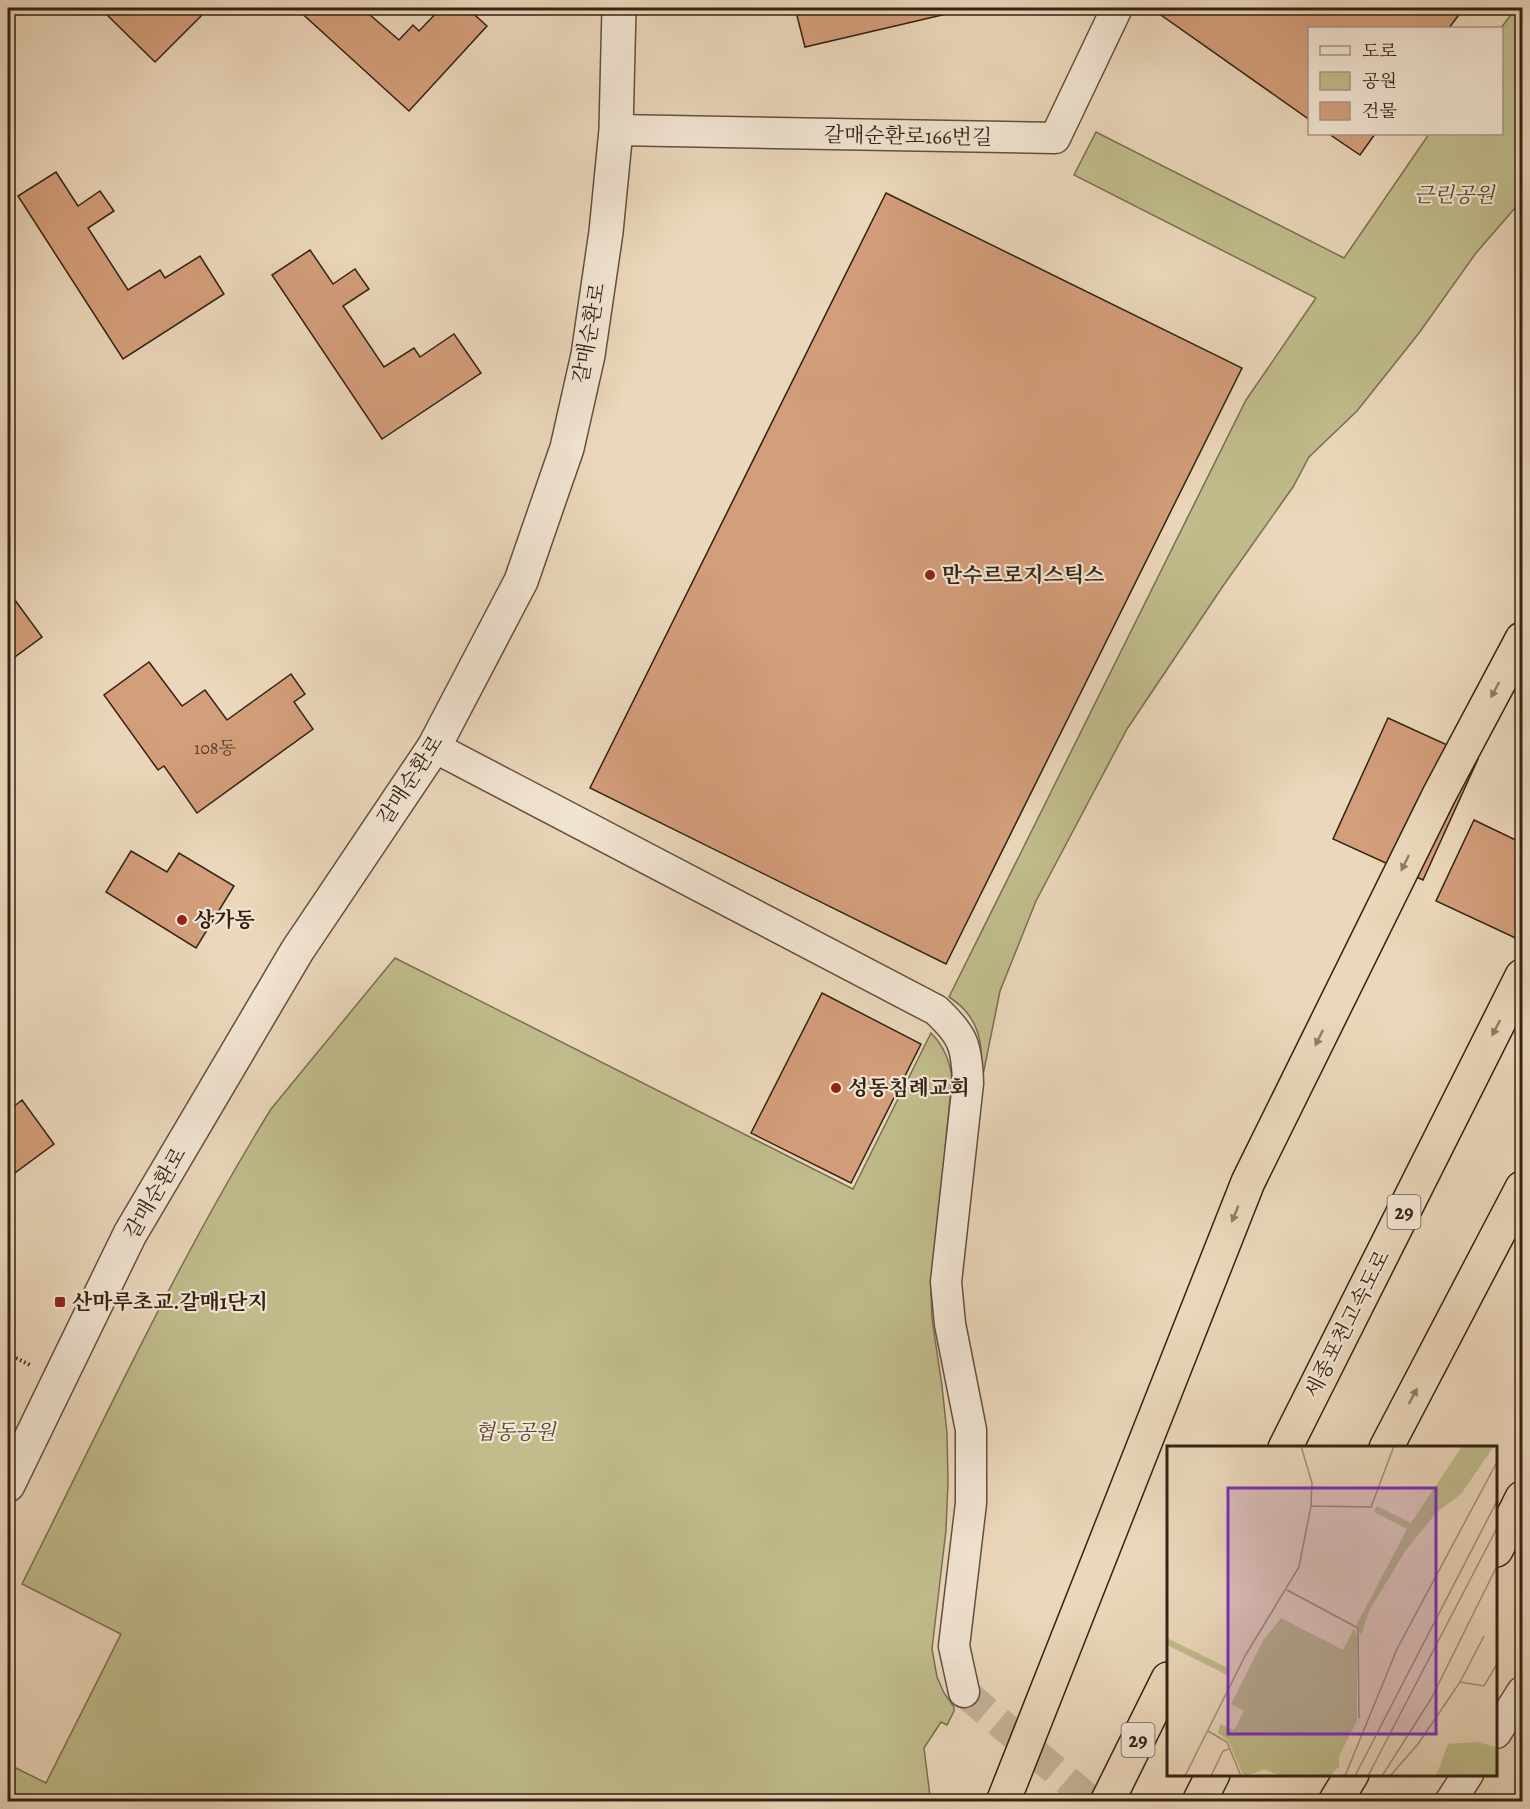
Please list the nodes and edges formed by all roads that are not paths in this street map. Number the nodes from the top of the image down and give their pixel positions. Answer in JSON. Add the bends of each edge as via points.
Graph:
{"nodes":[{"id":1,"x":619,"y":8,"type":"edge"},
{"id":2,"x":1117,"y":8,"type":"edge"},
{"id":3,"x":616,"y":130,"type":"junction"},
{"id":4,"x":1522,"y":639,"type":"edge"},
{"id":5,"x":434,"y":747,"type":"junction"},
{"id":6,"x":1522,"y":976,"type":"edge"},
{"id":7,"x":1522,"y":1188,"type":"edge"},
{"id":8,"x":1286,"y":1446,"type":"edge"},
{"id":9,"x":1387,"y":1446,"type":"edge"},
{"id":10,"x":8,"y":1485,"type":"edge"},
{"id":11,"x":1522,"y":1498,"type":"edge"},
{"id":12,"x":1497,"y":1548,"type":"edge"},
{"id":13,"x":1167,"y":1681,"type":"edge"},
{"id":14,"x":964,"y":1692,"type":"tunnel mouth"},
{"id":15,"x":1522,"y":1692,"type":"edge"},
{"id":16,"x":1497,"y":1731,"type":"edge"},
{"id":17,"x":1212,"y":1776,"type":"edge"},
{"id":18,"x":1351,"y":1776,"type":"edge"},
{"id":19,"x":1467,"y":1776,"type":"edge"},
{"id":20,"x":1003,"y":1802,"type":"edge"},
{"id":21,"x":1107,"y":1802,"type":"edge"},
{"id":22,"x":1199,"y":1802,"type":"edge"},
{"id":23,"x":1335,"y":1802,"type":"edge"},
{"id":24,"x":1450,"y":1802,"type":"edge"}],
"edges":[{"from":1,"to":3,"type":"street","name":"갈매순환로"},
{"from":2,"to":3,"type":"street","name":"갈매순환로166번길","via":[[1055,138]]},
{"from":3,"to":5,"type":"street","name":"갈매순환로","via":[[588,355],[567,448],[521,581]]},
{"from":4,"to":20,"type":"highway","one_way":true,"via":[[1439,795],[1248,1182]]},
{"from":5,"to":10,"type":"street","name":"갈매순환로","via":[[297,951],[130,1234]]},
{"from":5,"to":14,"type":"street","via":[[936,1010],[957,1029],[967,1063],[968,1083],[946,1282],[950,1324],[971,1430],[971,1503],[954,1646]]},
{"from":6,"to":8,"type":"highway","name":"세종포천고속도로","number":"29","one_way":true},
{"from":9,"to":7,"type":"highway","one_way":true},
{"from":11,"to":12,"type":"highway"},
{"from":13,"to":21,"type":"highway","number":"29"},
{"from":15,"to":16,"type":"street"},
{"from":17,"to":22,"type":"highway"},
{"from":18,"to":23,"type":"highway"},
{"from":19,"to":24,"type":"street"}]}
